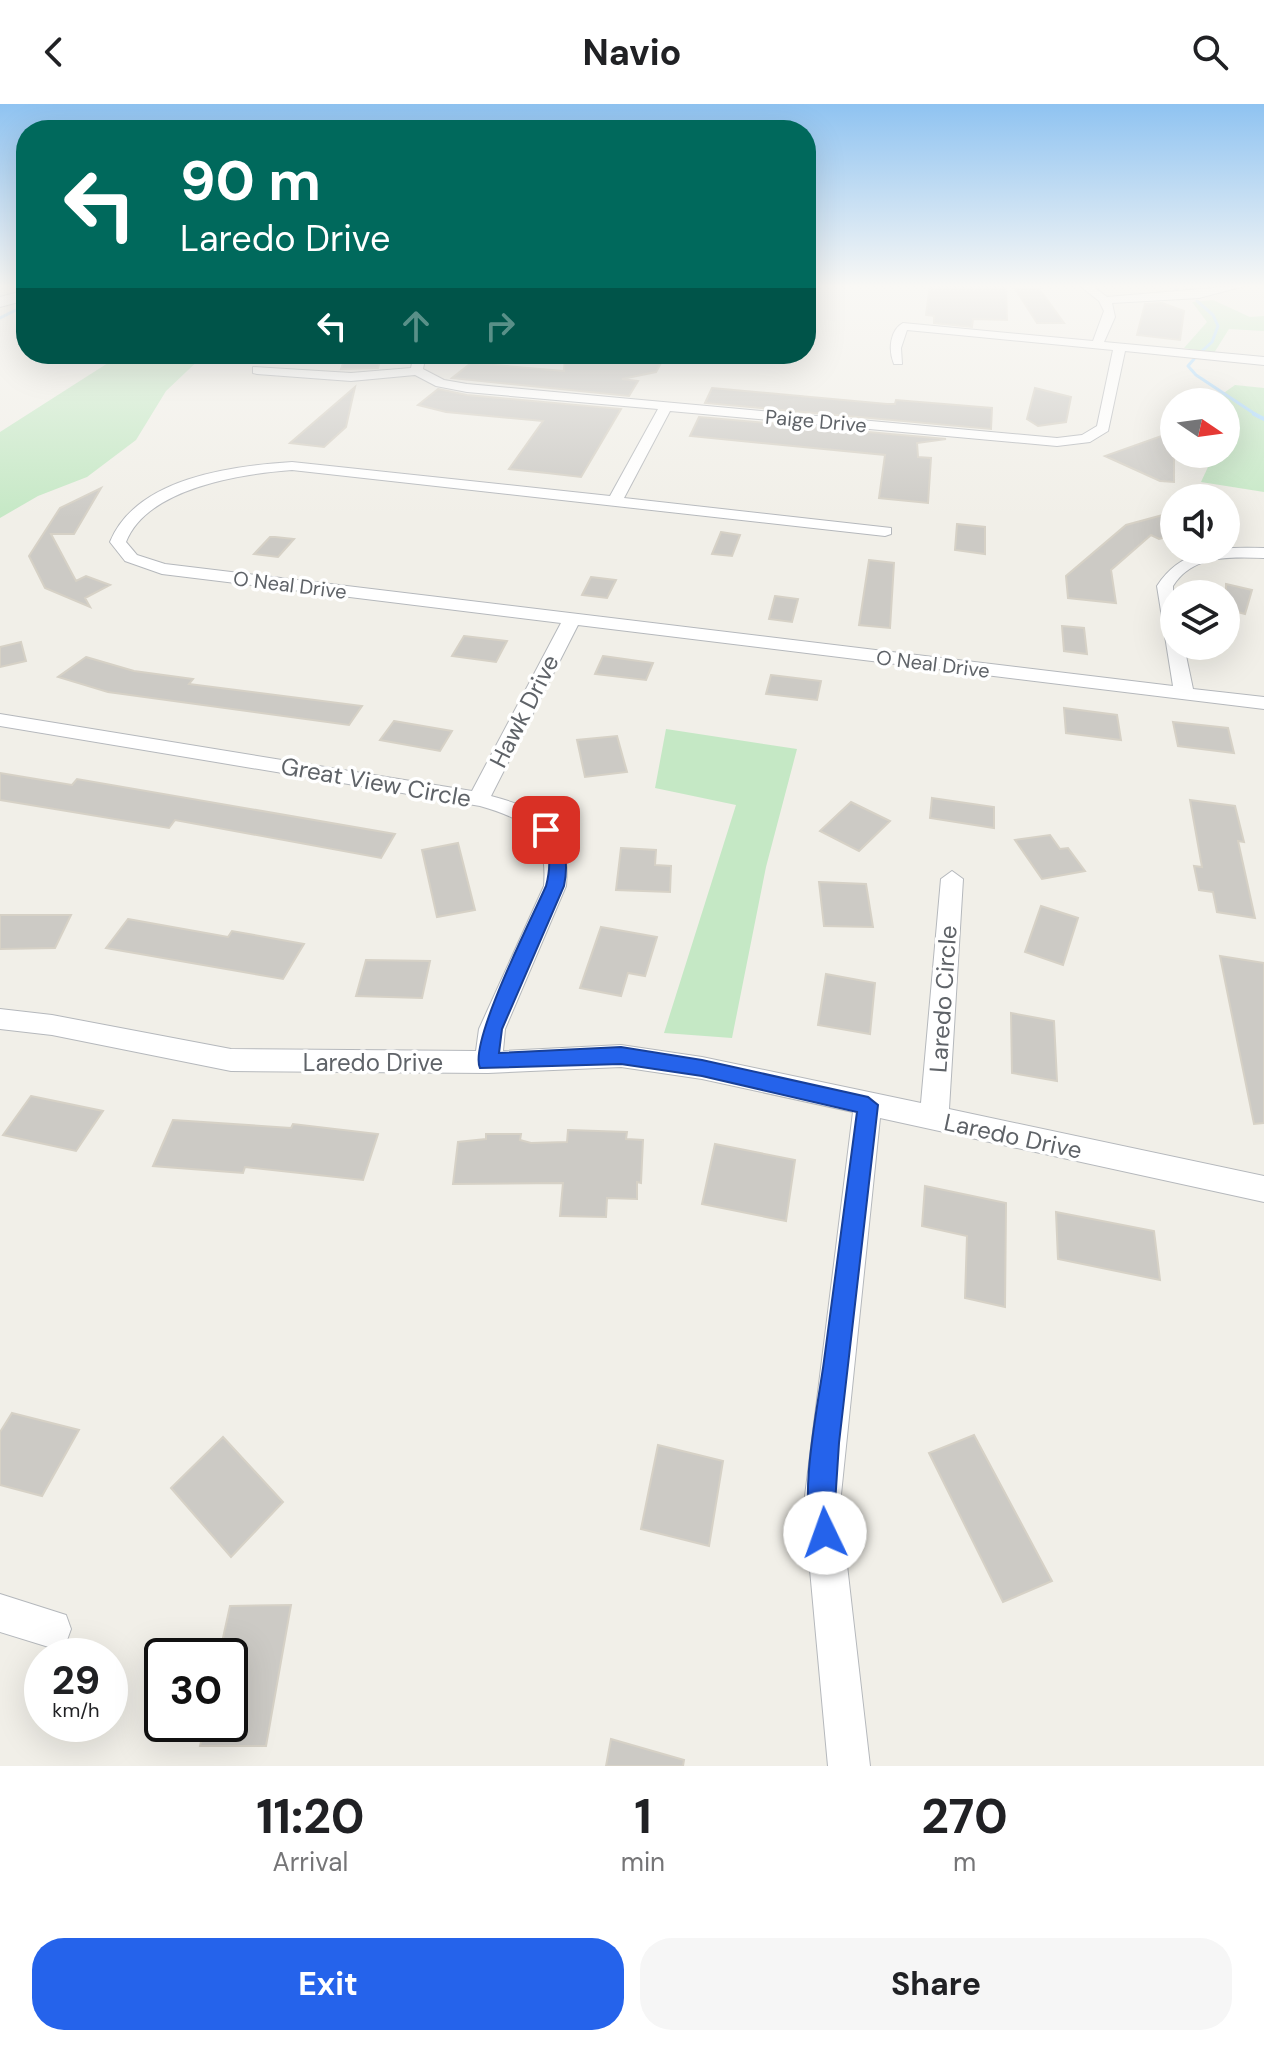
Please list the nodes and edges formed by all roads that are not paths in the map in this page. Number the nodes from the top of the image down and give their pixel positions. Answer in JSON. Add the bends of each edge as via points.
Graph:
{"nodes":[{"id":1,"x":1117,"y":363,"type":"edge"},
{"id":2,"x":418,"y":364,"type":"edge"},
{"id":3,"x":257,"y":370,"type":"dead end"},
{"id":4,"x":417,"y":371,"type":"junction"},
{"id":5,"x":665,"y":408,"type":"junction"},
{"id":6,"x":615,"y":500,"type":"junction"},
{"id":7,"x":885,"y":531,"type":"dead end"},
{"id":8,"x":1264,"y":553,"type":"edge"},
{"id":9,"x":1169,"y":580,"type":"edge"},
{"id":10,"x":571,"y":621,"type":"junction"},
{"id":11,"x":1177,"y":660,"type":"edge"},
{"id":12,"x":1184,"y":693,"type":"junction"},
{"id":13,"x":1264,"y":703,"type":"edge"},
{"id":14,"x":0,"y":720,"type":"edge"},
{"id":15,"x":478,"y":800,"type":"junction"},
{"id":16,"x":952,"y":879,"type":"dead end"},
{"id":17,"x":0,"y":1019,"type":"edge"},
{"id":18,"x":488,"y":1062,"type":"junction"},
{"id":19,"x":868,"y":1105,"type":"junction"},
{"id":20,"x":934,"y":1119,"type":"junction"},
{"id":21,"x":1264,"y":1189,"type":"edge"},
{"id":22,"x":0,"y":1613,"type":"edge"},
{"id":23,"x":52,"y":1629,"type":"dead end"},
{"id":24,"x":849,"y":1766,"type":"edge"}],
"edges":[{"from":1,"to":5,"type":"street","name":"Paige Drive","via":[[1103,428],[1070,442]]},
{"from":2,"to":4,"type":"street"},
{"from":3,"to":4,"type":"street","via":[[351,377]]},
{"from":4,"to":5,"type":"street","name":"Paige Drive","via":[[467,388]]},
{"from":5,"to":6,"type":"street"},
{"from":6,"to":7,"type":"street","name":"O Neal Drive"},
{"from":6,"to":10,"type":"street","name":"O Neal Drive","via":[[277,466],[221,475],[154,502],[131,516],[119,532],[118,542],[131,558],[162,569]]},
{"from":8,"to":9,"type":"street","via":[[1219,553],[1177,568]]},
{"from":10,"to":12,"type":"street","name":"O Neal Drive"},
{"from":10,"to":15,"type":"street","name":"Hawk Drive"},
{"from":11,"to":12,"type":"street"},
{"from":12,"to":13,"type":"street","name":"O Neal Drive"},
{"from":14,"to":15,"type":"street","name":"Great View Circle"},
{"from":15,"to":18,"type":"street","name":"Great View Circle","via":[[532,818],[557,848],[560,866],[492,1029]]},
{"from":16,"to":20,"type":"street","name":"Laredo Circle"},
{"from":17,"to":18,"type":"street","name":"Laredo Drive","via":[[231,1060]]},
{"from":18,"to":19,"type":"street","name":"Laredo Drive","via":[[621,1056]]},
{"from":19,"to":20,"type":"street","name":"Laredo Drive"},
{"from":19,"to":24,"type":"street","via":[[822,1504]]},
{"from":20,"to":21,"type":"street","name":"Laredo Drive"},
{"from":22,"to":23,"type":"street"}]}
